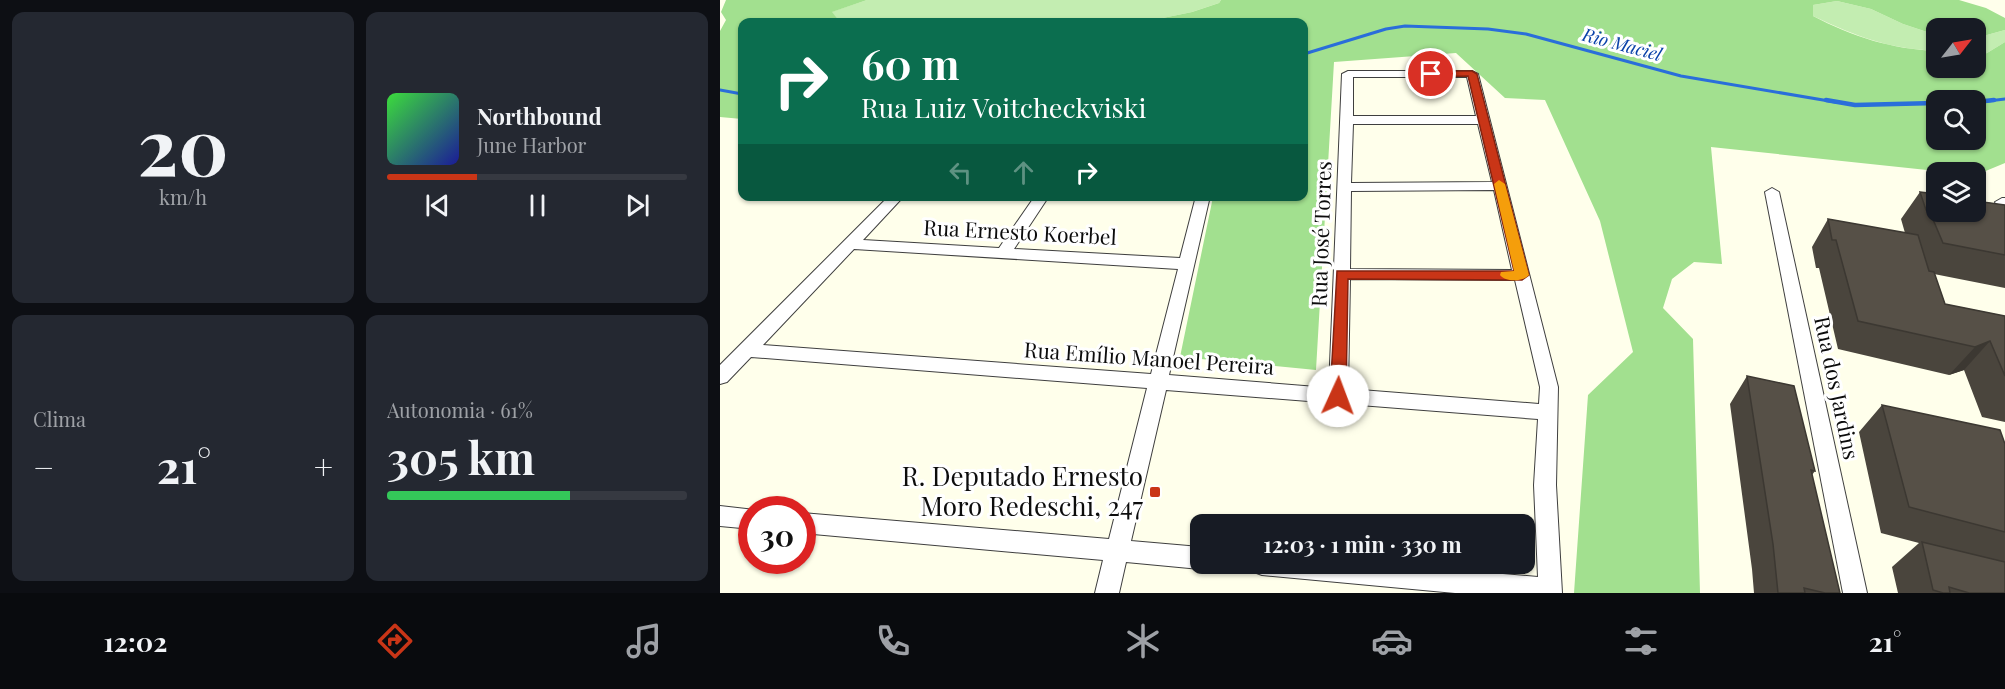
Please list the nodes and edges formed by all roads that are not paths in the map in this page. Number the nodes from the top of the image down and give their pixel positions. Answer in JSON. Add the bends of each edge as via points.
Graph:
{"nodes":[{"id":1,"x":1347,"y":120,"type":"junction"},
{"id":2,"x":1484,"y":120,"type":"junction"},
{"id":3,"x":1500,"y":186,"type":"junction"},
{"id":4,"x":1345,"y":187,"type":"junction"},
{"id":5,"x":1772,"y":192,"type":"dead end"},
{"id":6,"x":892,"y":201,"type":"edge"},
{"id":7,"x":1038,"y":201,"type":"edge"},
{"id":8,"x":1202,"y":201,"type":"edge"},
{"id":9,"x":850,"y":244,"type":"junction"},
{"id":10,"x":1002,"y":253,"type":"junction"},
{"id":11,"x":1186,"y":264,"type":"junction"},
{"id":12,"x":1342,"y":274,"type":"junction"},
{"id":13,"x":1522,"y":275,"type":"junction"},
{"id":14,"x":747,"y":350,"type":"junction"},
{"id":15,"x":720,"y":377,"type":"edge"},
{"id":16,"x":1158,"y":382,"type":"junction"},
{"id":17,"x":1338,"y":396,"type":"junction"},
{"id":18,"x":1547,"y":412,"type":"junction"},
{"id":19,"x":720,"y":516,"type":"edge"},
{"id":20,"x":738,"y":518,"type":"edge"},
{"id":21,"x":816,"y":524,"type":"edge"},
{"id":22,"x":1117,"y":551,"type":"junction"},
{"id":23,"x":1190,"y":557,"type":"edge"},
{"id":24,"x":1368,"y":574,"type":"edge"},
{"id":25,"x":1549,"y":591,"type":"edge"},
{"id":26,"x":1107,"y":593,"type":"edge"},
{"id":27,"x":1855,"y":593,"type":"edge"}],
"edges":[{"from":1,"to":2,"type":"street"},
{"from":1,"to":2,"type":"street","name":"Rua José Torres","via":[[1348,74],[1472,74]]},
{"from":1,"to":4,"type":"street","name":"Rua José Torres"},
{"from":2,"to":3,"type":"street"},
{"from":3,"to":4,"type":"street"},
{"from":3,"to":13,"type":"street"},
{"from":4,"to":12,"type":"street","name":"Rua José Torres"},
{"from":5,"to":27,"type":"street","name":"Rua dos Jardins"},
{"from":6,"to":9,"type":"street"},
{"from":7,"to":10,"type":"street"},
{"from":8,"to":11,"type":"street"},
{"from":9,"to":10,"type":"street","name":"Rua Ernesto Koerbel"},
{"from":9,"to":14,"type":"street"},
{"from":10,"to":11,"type":"street","name":"Rua Ernesto Koerbel"},
{"from":11,"to":16,"type":"street"},
{"from":12,"to":13,"type":"street"},
{"from":12,"to":17,"type":"street","name":"Rua José Torres"},
{"from":13,"to":18,"type":"street","via":[[1549,387]]},
{"from":14,"to":15,"type":"street"},
{"from":14,"to":16,"type":"street","name":"Rua Emílio Manoel Pereira"},
{"from":16,"to":17,"type":"street","name":"Rua Emílio Manoel Pereira"},
{"from":16,"to":22,"type":"street"},
{"from":17,"to":18,"type":"street","name":"Rua Emílio Manoel Pereira"},
{"from":18,"to":25,"type":"street"},
{"from":19,"to":20,"type":"street"},
{"from":21,"to":22,"type":"street"},
{"from":22,"to":23,"type":"street"},
{"from":22,"to":26,"type":"street"},
{"from":24,"to":25,"type":"street"}]}
